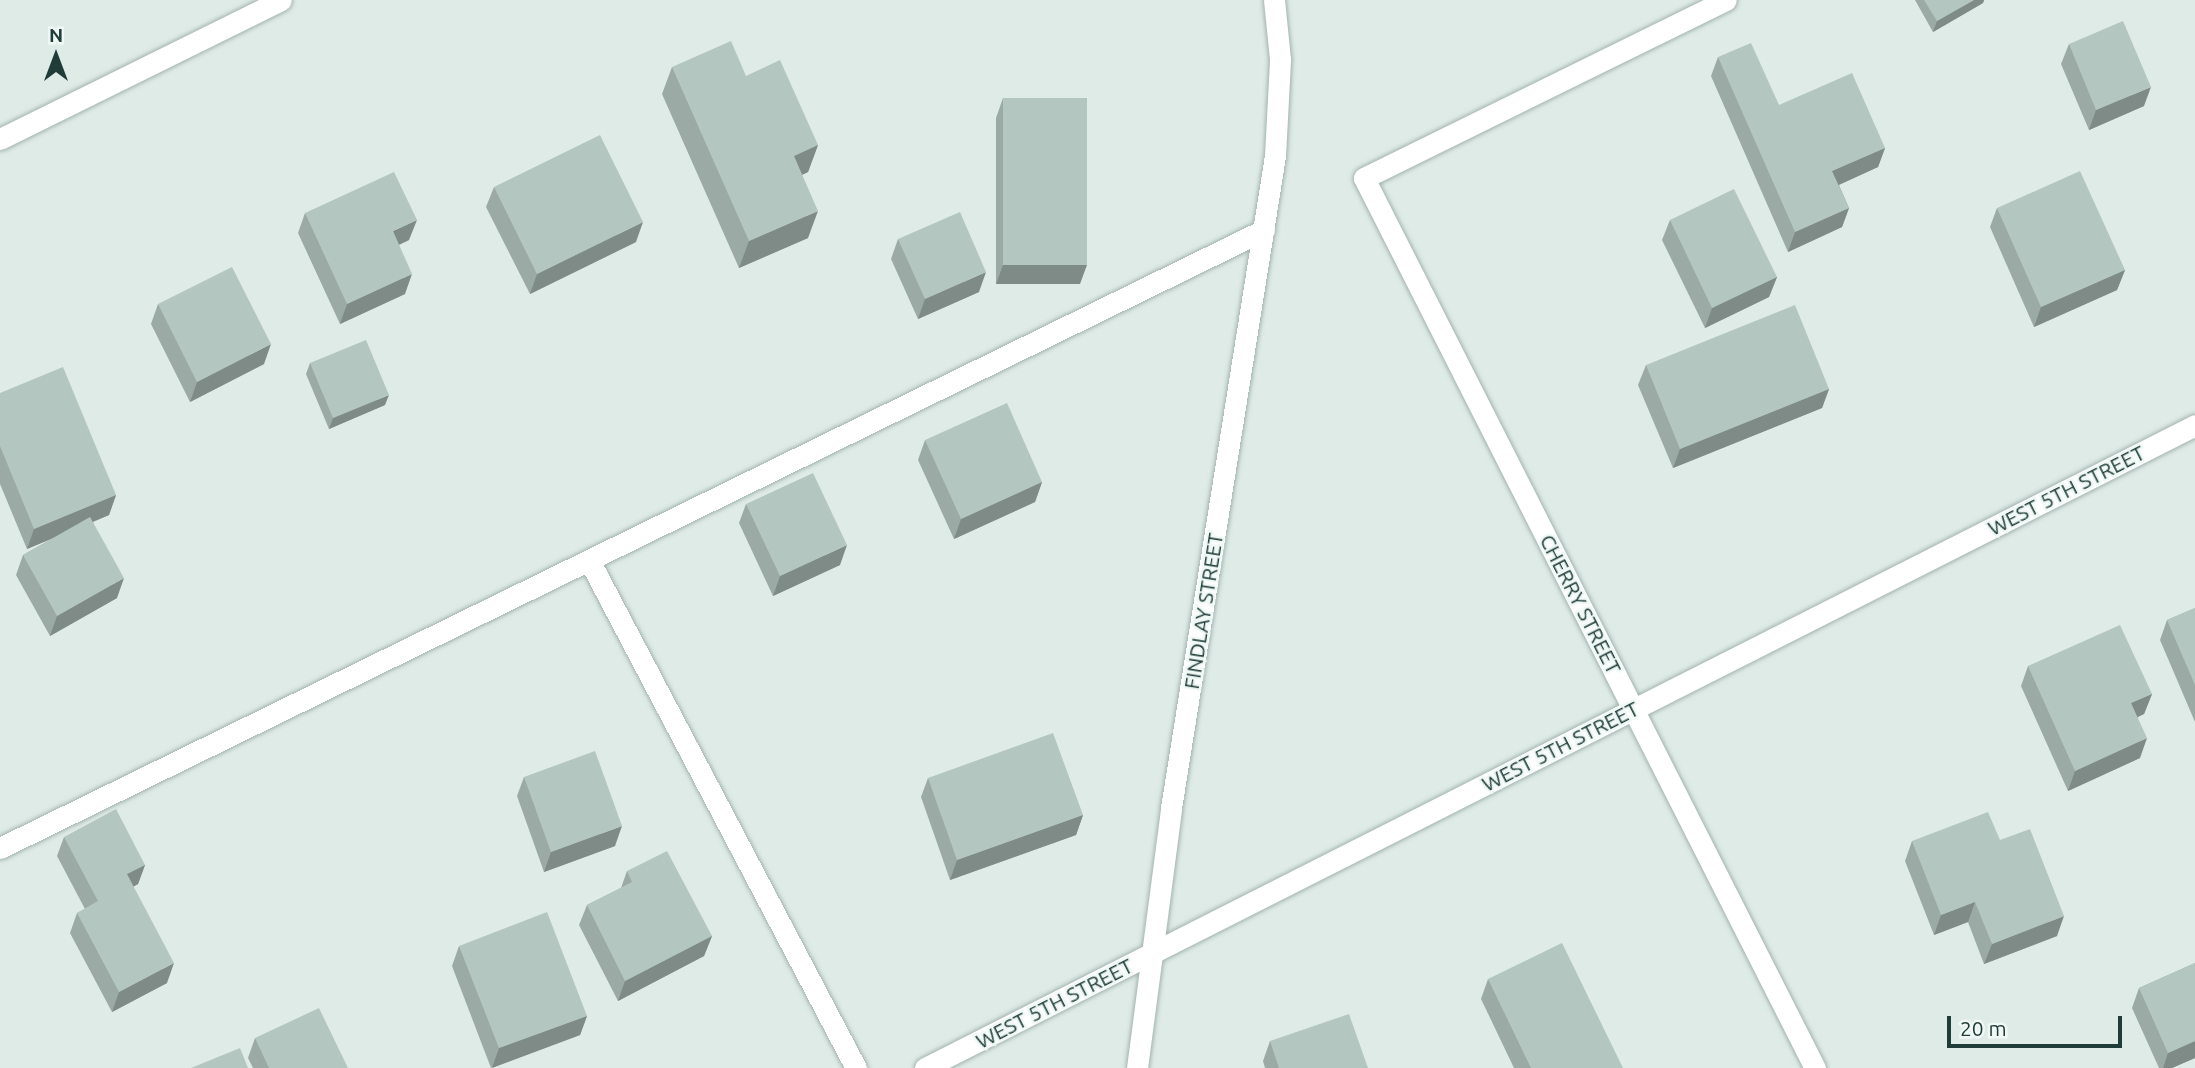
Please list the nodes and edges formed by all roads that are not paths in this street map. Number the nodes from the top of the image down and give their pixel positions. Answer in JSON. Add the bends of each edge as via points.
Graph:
{"nodes":[{"id":1,"x":281,"y":0,"type":"edge"},
{"id":2,"x":1274,"y":0,"type":"edge"},
{"id":3,"x":1726,"y":0,"type":"edge"},
{"id":4,"x":0,"y":139,"type":"edge"},
{"id":5,"x":1264,"y":230,"type":"junction"},
{"id":6,"x":2195,"y":425,"type":"edge"},
{"id":7,"x":590,"y":562,"type":"junction"},
{"id":8,"x":1633,"y":707,"type":"junction"},
{"id":9,"x":0,"y":848,"type":"edge"},
{"id":10,"x":1152,"y":953,"type":"junction"},
{"id":11,"x":856,"y":1068,"type":"edge"},
{"id":12,"x":925,"y":1068,"type":"edge"},
{"id":13,"x":1137,"y":1068,"type":"edge"},
{"id":14,"x":1815,"y":1068,"type":"edge"}],
"edges":[{"from":1,"to":4,"type":"street"},
{"from":2,"to":5,"type":"street","name":"FINDLAY STREET","via":[[1280,59],[1275,156]]},
{"from":3,"to":8,"type":"street","name":"CHERRY STREET","via":[[1364,178]]},
{"from":5,"to":7,"type":"street"},
{"from":5,"to":10,"type":"street","name":"FINDLAY STREET"},
{"from":6,"to":8,"type":"street","name":"WEST 5TH STREET"},
{"from":7,"to":9,"type":"street"},
{"from":7,"to":11,"type":"street"},
{"from":8,"to":10,"type":"street","name":"WEST 5TH STREET"},
{"from":8,"to":14,"type":"street","name":"CHERRY STREET"},
{"from":10,"to":12,"type":"street","name":"WEST 5TH STREET"},
{"from":10,"to":13,"type":"street","name":"FINDLAY STREET"}]}
